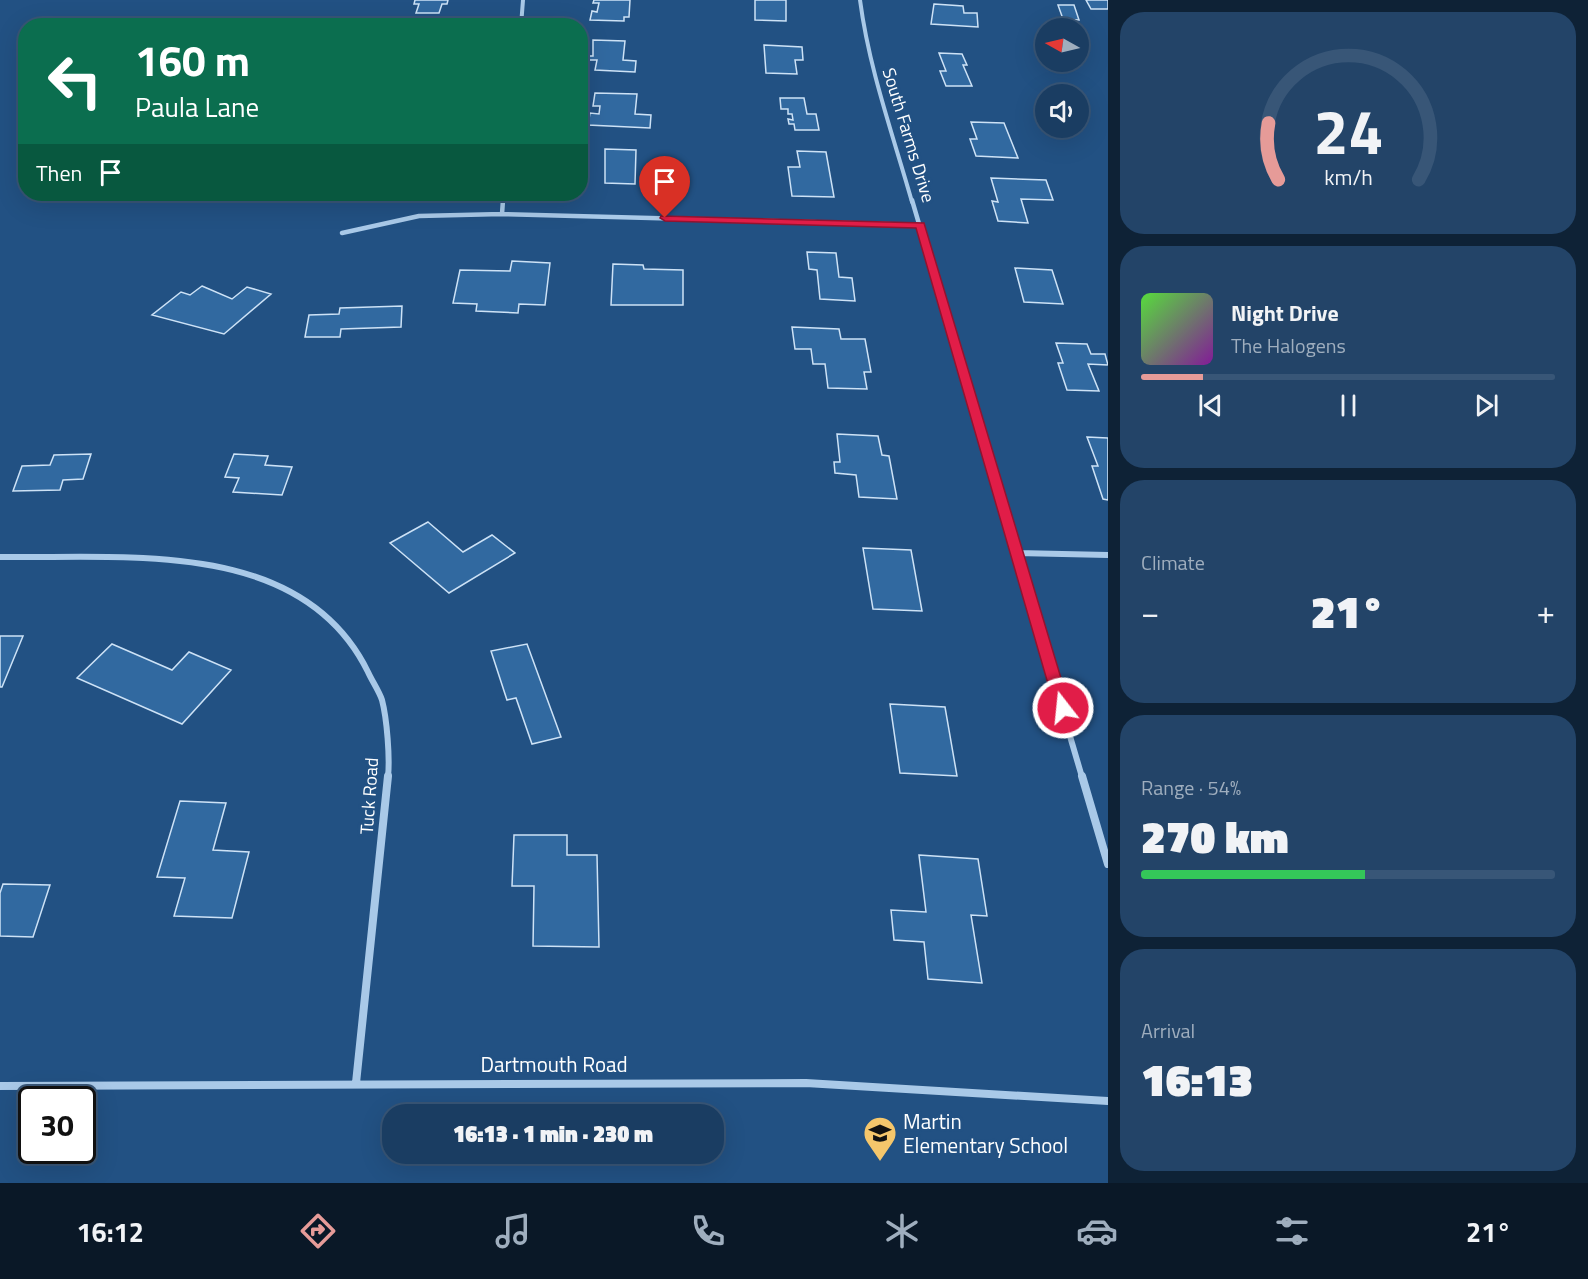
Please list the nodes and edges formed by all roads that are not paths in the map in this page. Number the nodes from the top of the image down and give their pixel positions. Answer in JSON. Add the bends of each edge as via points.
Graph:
{"nodes":[{"id":1,"x":523,"y":0,"type":"edge"},
{"id":2,"x":860,"y":0,"type":"edge"},
{"id":3,"x":521,"y":18,"type":"edge"},
{"id":4,"x":503,"y":201,"type":"edge"},
{"id":5,"x":502,"y":214,"type":"junction"},
{"id":6,"x":920,"y":225,"type":"junction"},
{"id":7,"x":342,"y":233,"type":"dead end"},
{"id":8,"x":1017,"y":553,"type":"junction"},
{"id":9,"x":1108,"y":555,"type":"edge"},
{"id":10,"x":0,"y":557,"type":"edge"},
{"id":11,"x":1108,"y":864,"type":"edge"},
{"id":12,"x":356,"y":1083,"type":"junction"},
{"id":13,"x":0,"y":1086,"type":"edge"},
{"id":14,"x":1108,"y":1101,"type":"edge"}],
"edges":[{"from":1,"to":3,"type":"street"},
{"from":2,"to":6,"type":"street","name":"South Farms Drive","via":[[874,72]]},
{"from":4,"to":5,"type":"street"},
{"from":5,"to":6,"type":"street"},
{"from":5,"to":7,"type":"street","via":[[419,216]]},
{"from":6,"to":8,"type":"street","name":"South Farms Drive"},
{"from":8,"to":9,"type":"street"},
{"from":8,"to":11,"type":"street","name":"South Farms Drive"},
{"from":10,"to":12,"type":"street","name":"Tuck Road","via":[[216,564],[270,581],[315,605],[355,645],[382,700],[389,768]]},
{"from":12,"to":13,"type":"street","name":"Dartmouth Road"},
{"from":12,"to":14,"type":"street","name":"Dartmouth Road","via":[[806,1083]]}]}
